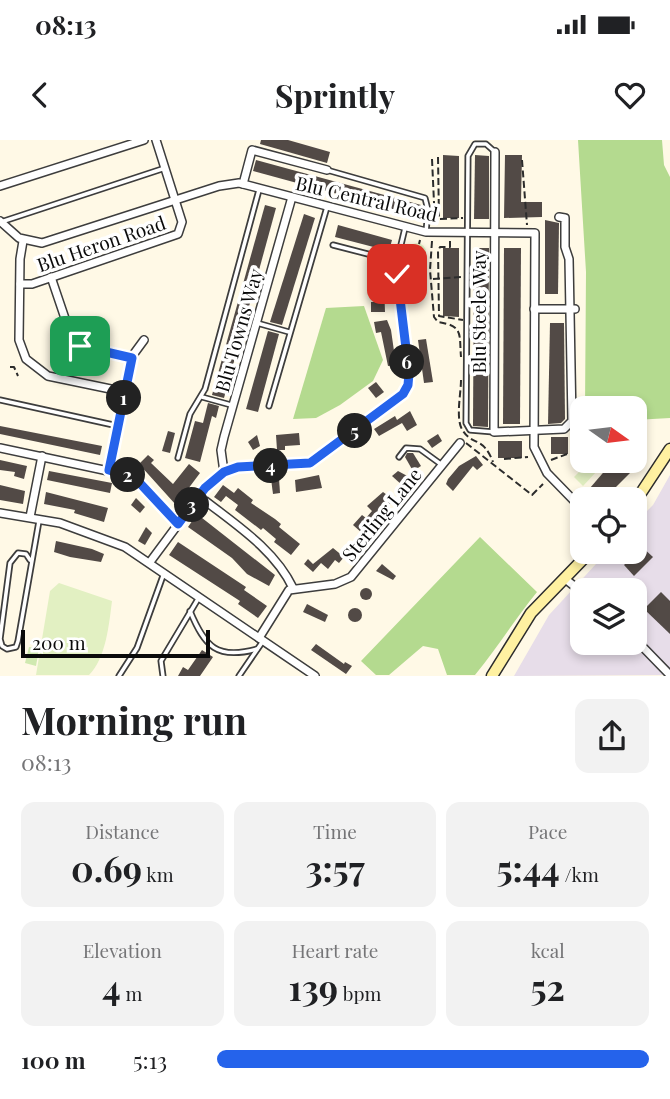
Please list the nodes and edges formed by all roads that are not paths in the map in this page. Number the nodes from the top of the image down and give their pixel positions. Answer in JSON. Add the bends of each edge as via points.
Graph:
{"nodes":[{"id":1,"x":145,"y":140,"type":"edge"},
{"id":2,"x":156,"y":140,"type":"edge"},
{"id":3,"x":255,"y":140,"type":"edge"},
{"id":4,"x":252,"y":150,"type":"junction"},
{"id":5,"x":495,"y":152,"type":"joint"},
{"id":6,"x":165,"y":168,"type":"junction"},
{"id":7,"x":327,"y":170,"type":"joint"},
{"id":8,"x":243,"y":184,"type":"junction"},
{"id":9,"x":0,"y":186,"type":"edge"},
{"id":10,"x":259,"y":188,"type":"junction"},
{"id":11,"x":292,"y":197,"type":"junction"},
{"id":12,"x":175,"y":200,"type":"junction"},
{"id":13,"x":327,"y":206,"type":"junction"},
{"id":14,"x":559,"y":217,"type":"dead end"},
{"id":15,"x":0,"y":222,"type":"edge"},
{"id":16,"x":405,"y":228,"type":"junction"},
{"id":17,"x":426,"y":232,"type":"junction"},
{"id":18,"x":468,"y":233,"type":"junction"},
{"id":19,"x":494,"y":233,"type":"junction"},
{"id":20,"x":23,"y":241,"type":"junction"},
{"id":21,"x":333,"y":245,"type":"dead end"},
{"id":22,"x":397,"y":274,"type":"dead end"},
{"id":23,"x":51,"y":277,"type":"junction"},
{"id":24,"x":20,"y":284,"type":"junction"},
{"id":25,"x":534,"y":309,"type":"junction"},
{"id":26,"x":572,"y":309,"type":"junction"},
{"id":27,"x":257,"y":323,"type":"junction"},
{"id":28,"x":289,"y":332,"type":"junction"},
{"id":29,"x":144,"y":340,"type":"dead end"},
{"id":30,"x":132,"y":358,"type":"junction"},
{"id":31,"x":125,"y":392,"type":"junction"},
{"id":32,"x":202,"y":397,"type":"junction"},
{"id":33,"x":0,"y":400,"type":"edge"},
{"id":34,"x":233,"y":405,"type":"junction"},
{"id":35,"x":269,"y":406,"type":"dead end"},
{"id":36,"x":118,"y":426,"type":"junction"},
{"id":37,"x":533,"y":430,"type":"junction"},
{"id":38,"x":494,"y":432,"type":"junction"},
{"id":39,"x":461,"y":445,"type":"road end"},
{"id":40,"x":0,"y":447,"type":"edge"},
{"id":41,"x":670,"y":450,"type":"edge"},
{"id":42,"x":42,"y":456,"type":"junction"},
{"id":43,"x":399,"y":457,"type":"dead end"},
{"id":44,"x":178,"y":458,"type":"dead end"},
{"id":45,"x":442,"y":465,"type":"junction"},
{"id":46,"x":109,"y":470,"type":"junction"},
{"id":47,"x":224,"y":472,"type":"junction"},
{"id":48,"x":645,"y":487,"type":"edge"},
{"id":49,"x":199,"y":496,"type":"junction"},
{"id":50,"x":570,"y":497,"type":"edge"},
{"id":51,"x":0,"y":513,"type":"edge"},
{"id":52,"x":30,"y":517,"type":"junction"},
{"id":53,"x":40,"y":519,"type":"junction"},
{"id":54,"x":178,"y":524,"type":"junction"},
{"id":55,"x":30,"y":560,"type":"junction"},
{"id":56,"x":150,"y":562,"type":"junction"},
{"id":57,"x":578,"y":564,"type":"edge"},
{"id":58,"x":164,"y":573,"type":"junction"},
{"id":59,"x":564,"y":578,"type":"junction"},
{"id":60,"x":570,"y":583,"type":"edge"},
{"id":61,"x":293,"y":588,"type":"junction"},
{"id":62,"x":199,"y":597,"type":"junction"},
{"id":63,"x":190,"y":611,"type":"junction"},
{"id":64,"x":261,"y":640,"type":"junction"},
{"id":65,"x":257,"y":649,"type":"junction"},
{"id":66,"x":647,"y":651,"type":"edge"},
{"id":67,"x":669,"y":674,"type":"edge"},
{"id":68,"x":119,"y":676,"type":"edge"},
{"id":69,"x":163,"y":676,"type":"edge"},
{"id":70,"x":239,"y":676,"type":"edge"},
{"id":71,"x":315,"y":676,"type":"edge"},
{"id":72,"x":492,"y":676,"type":"edge"}],
"edges":[{"from":1,"to":9,"type":"street"},
{"from":2,"to":6,"type":"street","name":"Blu Heron Road"},
{"from":3,"to":4,"type":"lane"},
{"from":4,"to":7,"type":"street"},
{"from":4,"to":8,"type":"street"},
{"from":5,"to":18,"type":"lane","via":[[486,144],[475,144],[468,151]]},
{"from":5,"to":19,"type":"street","name":"Blu Steele Way"},
{"from":6,"to":12,"type":"street","name":"Blu Heron Road"},
{"from":6,"to":15,"type":"lane"},
{"from":7,"to":17,"type":"lane","via":[[425,198]]},
{"from":8,"to":10,"type":"street","name":"Blu Central Road"},
{"from":8,"to":12,"type":"street","name":"Blu Central Road","via":[[219,186]]},
{"from":10,"to":11,"type":"street","name":"Blu Central Road"},
{"from":10,"to":32,"type":"lane"},
{"from":11,"to":13,"type":"street","name":"Blu Central Road"},
{"from":11,"to":27,"type":"street","name":"Blu Towns Way"},
{"from":12,"to":20,"type":"street","name":"Blu Central Road","via":[[47,242]]},
{"from":12,"to":23,"type":"street","name":"Blu Heron Road","via":[[182,223],[174,237]]},
{"from":13,"to":16,"type":"street","name":"Blu Central Road"},
{"from":13,"to":28,"type":"lane"},
{"from":14,"to":26,"type":"street","via":[[565,218]]},
{"from":15,"to":20,"type":"street"},
{"from":16,"to":17,"type":"street","name":"Blu Central Road"},
{"from":16,"to":21,"type":"lane","via":[[398,254],[391,260]]},
{"from":17,"to":18,"type":"street","name":"Blu Central Road"},
{"from":18,"to":19,"type":"street","name":"Blu Central Road"},
{"from":18,"to":38,"type":"lane","via":[[466,423],[470,430]]},
{"from":19,"to":25,"type":"street","name":"Blu Central Road","via":[[535,233]]},
{"from":19,"to":38,"type":"street","name":"Blu Steele Way"},
{"from":20,"to":24,"type":"street"},
{"from":22,"to":47,"type":"street","via":[[409,373],[403,394],[310,463],[238,467]]},
{"from":23,"to":24,"type":"street","name":"Blu Heron Road"},
{"from":23,"to":30,"type":"street","via":[[74,342]]},
{"from":24,"to":31,"type":"street","via":[[19,340],[32,366],[48,376]]},
{"from":25,"to":26,"type":"street"},
{"from":25,"to":37,"type":"street","name":"Blu Central Road"},
{"from":26,"to":37,"type":"street","via":[[572,421],[569,427]]},
{"from":27,"to":28,"type":"lane"},
{"from":27,"to":34,"type":"street","name":"Blu Towns Way"},
{"from":28,"to":35,"type":"lane"},
{"from":29,"to":30,"type":"street"},
{"from":30,"to":31,"type":"street"},
{"from":31,"to":36,"type":"street"},
{"from":32,"to":34,"type":"lane"},
{"from":32,"to":44,"type":"lane","via":[[190,414]]},
{"from":33,"to":36,"type":"lane"},
{"from":34,"to":47,"type":"street","name":"Blu Towns Way","via":[[221,450]]},
{"from":36,"to":46,"type":"street"},
{"from":37,"to":38,"type":"street"},
{"from":37,"to":50,"type":"street","name":"Blu Central Road","via":[[534,447],[547,473]]},
{"from":39,"to":45,"type":"street","name":"Sterling Lane"},
{"from":40,"to":42,"type":"street"},
{"from":41,"to":48,"type":"main road"},
{"from":42,"to":46,"type":"street"},
{"from":42,"to":52,"type":"street"},
{"from":43,"to":45,"type":"lane","via":[[406,448],[416,447]]},
{"from":45,"to":61,"type":"street","name":"Sterling Lane","via":[[351,577],[335,584]]},
{"from":46,"to":54,"type":"street","via":[[136,479]]},
{"from":47,"to":49,"type":"street"},
{"from":49,"to":54,"type":"street"},
{"from":49,"to":61,"type":"street","via":[[267,552]]},
{"from":51,"to":52,"type":"street"},
{"from":52,"to":53,"type":"street"},
{"from":53,"to":55,"type":"lane"},
{"from":53,"to":56,"type":"street","via":[[107,538]]},
{"from":54,"to":56,"type":"street"},
{"from":55,"to":55,"type":"lane","via":[[18,641],[16,647],[7,649],[0,639],[10,563],[18,553]]},
{"from":56,"to":58,"type":"street"},
{"from":57,"to":59,"type":"main road"},
{"from":58,"to":62,"type":"street"},
{"from":58,"to":68,"type":"lane","via":[[137,648]]},
{"from":59,"to":60,"type":"street"},
{"from":59,"to":72,"type":"main road","via":[[531,613]]},
{"from":61,"to":64,"type":"street","via":[[284,595]]},
{"from":62,"to":63,"type":"lane"},
{"from":62,"to":64,"type":"street"},
{"from":63,"to":65,"type":"lane","via":[[203,638],[219,651],[234,655]]},
{"from":63,"to":69,"type":"lane","via":[[161,661]]},
{"from":64,"to":65,"type":"lane"},
{"from":64,"to":71,"type":"street"},
{"from":65,"to":70,"type":"lane"},
{"from":66,"to":67,"type":"street"}]}
